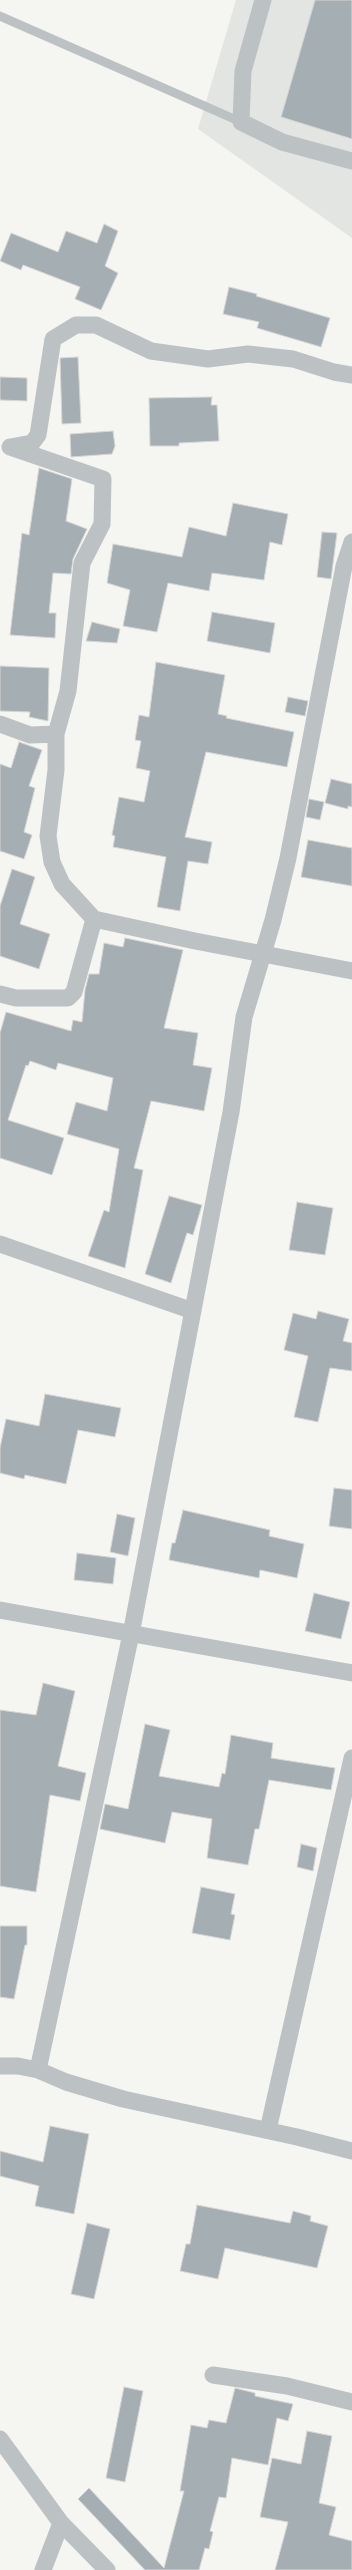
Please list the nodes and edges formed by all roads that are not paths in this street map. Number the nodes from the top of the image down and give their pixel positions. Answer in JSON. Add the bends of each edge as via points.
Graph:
{"nodes":[{"id":1,"x":263,"y":0,"type":"edge"},
{"id":2,"x":0,"y":16,"type":"edge"},
{"id":3,"x":241,"y":122,"type":"junction"},
{"id":4,"x":352,"y":161,"type":"edge"},
{"id":5,"x":352,"y":375,"type":"edge"},
{"id":6,"x":5,"y":447,"type":"edge"},
{"id":7,"x":352,"y":542,"type":"edge"},
{"id":8,"x":0,"y":724,"type":"edge"},
{"id":9,"x":56,"y":734,"type":"junction"},
{"id":10,"x":94,"y":919,"type":"junction"},
{"id":11,"x":262,"y":952,"type":"junction"},
{"id":12,"x":352,"y":971,"type":"edge"},
{"id":13,"x":0,"y":994,"type":"edge"},
{"id":14,"x":0,"y":1244,"type":"edge"},
{"id":15,"x":193,"y":1311,"type":"junction"},
{"id":16,"x":0,"y":1610,"type":"edge"},
{"id":17,"x":131,"y":1634,"type":"junction"},
{"id":18,"x":352,"y":1673,"type":"edge"},
{"id":19,"x":352,"y":1758,"type":"edge"},
{"id":20,"x":0,"y":2066,"type":"edge"},
{"id":21,"x":38,"y":2070,"type":"junction"},
{"id":22,"x":268,"y":2130,"type":"junction"},
{"id":23,"x":352,"y":2152,"type":"edge"},
{"id":24,"x":213,"y":2375,"type":"dead end"},
{"id":25,"x":352,"y":2402,"type":"edge"},
{"id":26,"x":0,"y":2439,"type":"edge"},
{"id":27,"x":61,"y":2523,"type":"junction"},
{"id":28,"x":43,"y":2570,"type":"edge"},
{"id":29,"x":107,"y":2570,"type":"edge"}],
"edges":[{"from":1,"to":3,"type":"street","via":[[243,71]]},
{"from":2,"to":3,"type":"lane"},
{"from":3,"to":4,"type":"street","via":[[282,142]]},
{"from":5,"to":6,"type":"street","via":[[278,357],[248,354],[208,359],[151,351],[96,325],[76,325],[53,339],[38,435],[32,442]]},
{"from":6,"to":9,"type":"street","via":[[103,479],[102,524],[82,563],[68,691]]},
{"from":7,"to":11,"type":"street","via":[[344,566],[288,858],[273,920]]},
{"from":8,"to":9,"type":"street","via":[[30,735]]},
{"from":9,"to":10,"type":"street","via":[[56,770],[48,836],[52,862],[62,884]]},
{"from":10,"to":11,"type":"street","via":[[195,941]]},
{"from":10,"to":13,"type":"street","via":[[74,992],[68,998],[16,998]]},
{"from":11,"to":12,"type":"street"},
{"from":11,"to":15,"type":"street","via":[[244,1017],[231,1112]]},
{"from":14,"to":15,"type":"street"},
{"from":15,"to":17,"type":"street"},
{"from":16,"to":17,"type":"street"},
{"from":17,"to":18,"type":"street"},
{"from":17,"to":21,"type":"street"},
{"from":19,"to":22,"type":"street"},
{"from":20,"to":21,"type":"street"},
{"from":21,"to":22,"type":"street","via":[[66,2082],[123,2099]]},
{"from":22,"to":23,"type":"street"},
{"from":24,"to":25,"type":"street","via":[[287,2386]]},
{"from":26,"to":27,"type":"street"},
{"from":27,"to":28,"type":"street"},
{"from":27,"to":29,"type":"street"}]}
